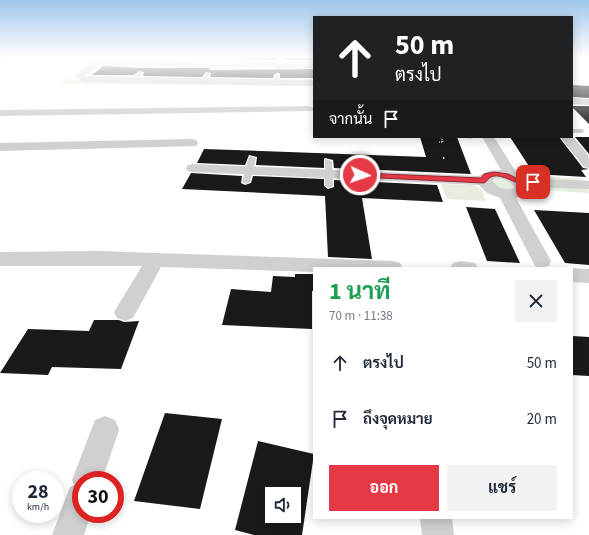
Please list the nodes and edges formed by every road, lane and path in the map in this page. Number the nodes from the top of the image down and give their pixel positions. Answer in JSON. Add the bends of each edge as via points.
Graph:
{"nodes":[{"id":1,"x":308,"y":109,"type":"dead end"},
{"id":2,"x":0,"y":113,"type":"edge"},
{"id":3,"x":573,"y":131,"type":"edge"},
{"id":4,"x":582,"y":131,"type":"dead end"},
{"id":5,"x":441,"y":138,"type":"edge"},
{"id":6,"x":489,"y":138,"type":"edge"},
{"id":7,"x":567,"y":138,"type":"edge"},
{"id":8,"x":440,"y":142,"type":"dead end"},
{"id":9,"x":192,"y":143,"type":"dead end"},
{"id":10,"x":0,"y":147,"type":"edge"},
{"id":11,"x":589,"y":164,"type":"edge"},
{"id":12,"x":193,"y":168,"type":"dead end"},
{"id":13,"x":514,"y":186,"type":"junction"},
{"id":14,"x":589,"y":186,"type":"edge"},
{"id":15,"x":589,"y":197,"type":"edge"},
{"id":16,"x":155,"y":260,"type":"junction"},
{"id":17,"x":542,"y":261,"type":"dead end"},
{"id":18,"x":3,"y":263,"type":"edge"},
{"id":19,"x":363,"y":267,"type":"edge"},
{"id":20,"x":573,"y":275,"type":"edge"},
{"id":21,"x":589,"y":276,"type":"edge"},
{"id":22,"x":125,"y":312,"type":"dead end"},
{"id":23,"x":105,"y":430,"type":"dead end"},
{"id":24,"x":90,"y":471,"type":"edge"},
{"id":25,"x":436,"y":519,"type":"edge"},
{"id":26,"x":72,"y":523,"type":"edge"},
{"id":27,"x":68,"y":535,"type":"edge"},
{"id":28,"x":438,"y":535,"type":"edge"}],
"edges":[{"from":1,"to":2,"type":"street"},
{"from":3,"to":4,"type":"lane"},
{"from":5,"to":8,"type":"path","via":[[443,142]]},
{"from":6,"to":13,"type":"street"},
{"from":7,"to":11,"type":"street"},
{"from":9,"to":10,"type":"street"},
{"from":12,"to":13,"type":"street","via":[[484,181],[491,189]]},
{"from":13,"to":14,"type":"street"},
{"from":13,"to":15,"type":"street"},
{"from":13,"to":17,"type":"street"},
{"from":16,"to":18,"type":"street","via":[[99,258]]},
{"from":16,"to":19,"type":"street"},
{"from":16,"to":22,"type":"street"},
{"from":20,"to":21,"type":"street"},
{"from":23,"to":24,"type":"street"},
{"from":25,"to":28,"type":"street"},
{"from":26,"to":27,"type":"street"}]}
